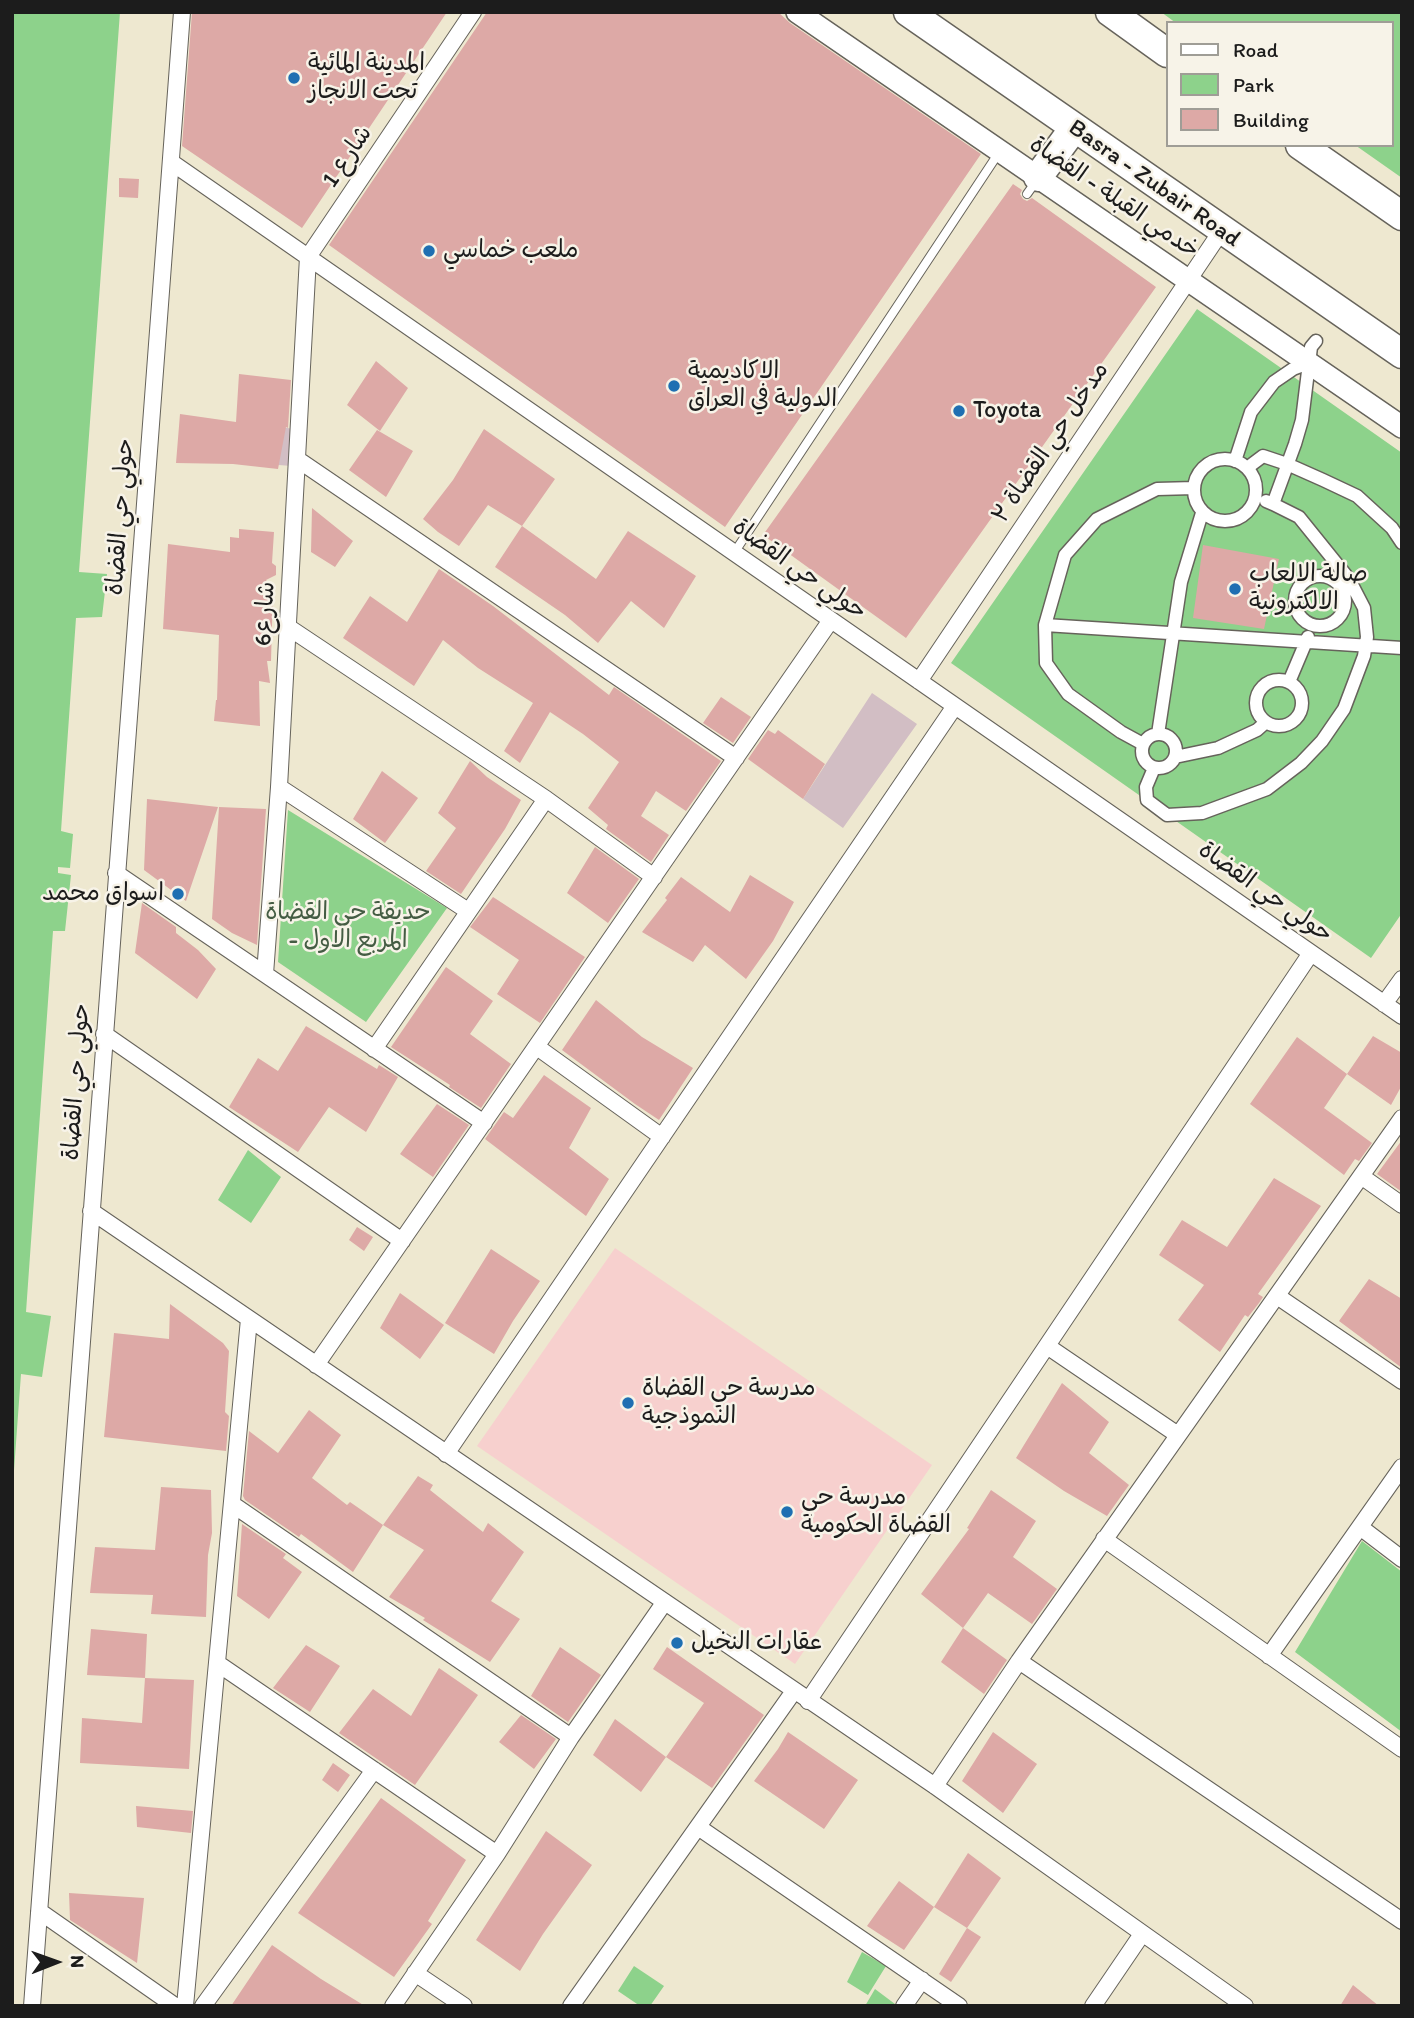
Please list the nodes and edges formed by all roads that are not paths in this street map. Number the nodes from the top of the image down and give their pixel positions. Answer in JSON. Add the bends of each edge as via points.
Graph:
{"nodes":[{"id":1,"x":182,"y":12,"type":"edge"},
{"id":2,"x":473,"y":12,"type":"edge"},
{"id":3,"x":797,"y":12,"type":"edge"},
{"id":4,"x":908,"y":12,"type":"edge"},
{"id":5,"x":1110,"y":12,"type":"edge"},
{"id":6,"x":1166,"y":51,"type":"edge"},
{"id":7,"x":1073,"y":128,"type":"junction"},
{"id":8,"x":1303,"y":147,"type":"edge"},
{"id":9,"x":1000,"y":151,"type":"junction"},
{"id":10,"x":171,"y":162,"type":"junction"},
{"id":11,"x":1033,"y":186,"type":"junction"},
{"id":12,"x":1402,"y":216,"type":"edge"},
{"id":13,"x":1222,"y":230,"type":"junction"},
{"id":14,"x":308,"y":257,"type":"junction"},
{"id":15,"x":1188,"y":280,"type":"junction"},
{"id":16,"x":1316,"y":341,"type":"dead end"},
{"id":17,"x":1402,"y":354,"type":"edge"},
{"id":18,"x":1309,"y":363,"type":"junction"},
{"id":19,"x":1402,"y":427,"type":"edge"},
{"id":20,"x":296,"y":459,"type":"junction"},
{"id":21,"x":1235,"y":460,"type":"junction"},
{"id":22,"x":1287,"y":464,"type":"junction"},
{"id":23,"x":1247,"y":468,"type":"junction"},
{"id":24,"x":1194,"y":488,"type":"junction"},
{"id":25,"x":1256,"y":498,"type":"junction"},
{"id":26,"x":1273,"y":504,"type":"junction"},
{"id":27,"x":1202,"y":513,"type":"junction"},
{"id":28,"x":1402,"y":543,"type":"edge"},
{"id":29,"x":734,"y":553,"type":"junction"},
{"id":30,"x":831,"y":620,"type":"junction"},
{"id":31,"x":1045,"y":625,"type":"junction"},
{"id":32,"x":1313,"y":626,"type":"junction"},
{"id":33,"x":288,"y":627,"type":"junction"},
{"id":34,"x":1173,"y":633,"type":"junction"},
{"id":35,"x":1307,"y":642,"type":"junction"},
{"id":36,"x":1366,"y":646,"type":"junction"},
{"id":37,"x":1402,"y":648,"type":"edge"},
{"id":38,"x":919,"y":681,"type":"junction"},
{"id":39,"x":1289,"y":682,"type":"junction"},
{"id":40,"x":955,"y":706,"type":"junction"},
{"id":41,"x":1266,"y":722,"type":"junction"},
{"id":42,"x":1158,"y":734,"type":"junction"},
{"id":43,"x":1143,"y":744,"type":"junction"},
{"id":44,"x":1175,"y":757,"type":"junction"},
{"id":45,"x":736,"y":758,"type":"junction"},
{"id":46,"x":1154,"y":768,"type":"junction"},
{"id":47,"x":279,"y":787,"type":"junction"},
{"id":48,"x":546,"y":799,"type":"junction"},
{"id":49,"x":116,"y":873,"type":"junction"},
{"id":50,"x":653,"y":877,"type":"junction"},
{"id":51,"x":468,"y":911,"type":"junction"},
{"id":52,"x":1311,"y":953,"type":"junction"},
{"id":53,"x":265,"y":974,"type":"junction"},
{"id":54,"x":1402,"y":979,"type":"edge"},
{"id":55,"x":1384,"y":1004,"type":"junction"},
{"id":56,"x":1402,"y":1016,"type":"edge"},
{"id":57,"x":104,"y":1034,"type":"junction"},
{"id":58,"x":537,"y":1047,"type":"junction"},
{"id":59,"x":374,"y":1049,"type":"junction"},
{"id":60,"x":1402,"y":1118,"type":"edge"},
{"id":61,"x":484,"y":1123,"type":"junction"},
{"id":62,"x":662,"y":1137,"type":"junction"},
{"id":63,"x":1361,"y":1176,"type":"junction"},
{"id":64,"x":1402,"y":1205,"type":"edge"},
{"id":65,"x":91,"y":1211,"type":"junction"},
{"id":66,"x":402,"y":1241,"type":"junction"},
{"id":67,"x":1276,"y":1296,"type":"junction"},
{"id":68,"x":249,"y":1319,"type":"junction"},
{"id":69,"x":1047,"y":1346,"type":"junction"},
{"id":70,"x":316,"y":1366,"type":"junction"},
{"id":71,"x":1402,"y":1381,"type":"edge"},
{"id":72,"x":1178,"y":1435,"type":"junction"},
{"id":73,"x":446,"y":1454,"type":"junction"},
{"id":74,"x":1402,"y":1467,"type":"edge"},
{"id":75,"x":232,"y":1504,"type":"junction"},
{"id":76,"x":1360,"y":1527,"type":"junction"},
{"id":77,"x":1104,"y":1539,"type":"junction"},
{"id":78,"x":1402,"y":1559,"type":"edge"},
{"id":79,"x":664,"y":1603,"type":"junction"},
{"id":80,"x":1269,"y":1656,"type":"junction"},
{"id":81,"x":1019,"y":1661,"type":"junction"},
{"id":82,"x":217,"y":1663,"type":"junction"},
{"id":83,"x":801,"y":1696,"type":"junction"},
{"id":84,"x":571,"y":1737,"type":"junction"},
{"id":85,"x":1402,"y":1749,"type":"edge"},
{"id":86,"x":374,"y":1770,"type":"junction"},
{"id":87,"x":935,"y":1786,"type":"junction"},
{"id":88,"x":698,"y":1827,"type":"junction"},
{"id":89,"x":496,"y":1854,"type":"junction"},
{"id":90,"x":39,"y":1911,"type":"junction"},
{"id":91,"x":1402,"y":1921,"type":"edge"},
{"id":92,"x":1142,"y":1934,"type":"junction"},
{"id":93,"x":415,"y":1973,"type":"junction"},
{"id":94,"x":922,"y":1980,"type":"junction"},
{"id":95,"x":32,"y":2006,"type":"edge"},
{"id":96,"x":175,"y":2006,"type":"edge"},
{"id":97,"x":185,"y":2006,"type":"edge"},
{"id":98,"x":203,"y":2006,"type":"edge"},
{"id":99,"x":393,"y":2006,"type":"edge"},
{"id":100,"x":464,"y":2006,"type":"edge"},
{"id":101,"x":571,"y":2006,"type":"edge"},
{"id":102,"x":904,"y":2006,"type":"edge"},
{"id":103,"x":959,"y":2006,"type":"edge"},
{"id":104,"x":1093,"y":2006,"type":"edge"},
{"id":105,"x":1245,"y":2006,"type":"edge"}],
"edges":[{"from":1,"to":10,"type":"street","name":"حولي حي القضاة"},
{"from":2,"to":14,"type":"street","name":"شارع 1"},
{"from":3,"to":9,"type":"street","name":"خدمي القبلة - القضاة"},
{"from":4,"to":7,"type":"highway","name":"Basra - Zubair Road"},
{"from":5,"to":6,"type":"highway"},
{"from":7,"to":11,"type":"highway"},
{"from":7,"to":13,"type":"highway","name":"Basra - Zubair Road"},
{"from":8,"to":12,"type":"highway"},
{"from":9,"to":11,"type":"street","name":"خدمي القبلة - القضاة"},
{"from":9,"to":29,"type":"lane"},
{"from":10,"to":14,"type":"street","name":"حولي حي القضاة"},
{"from":10,"to":49,"type":"street","name":"حولي حي القضاة"},
{"from":11,"to":15,"type":"street","name":"خدمي القبلة - القضاة"},
{"from":13,"to":15,"type":"street","name":"مدخل حي القضاة ٣"},
{"from":13,"to":17,"type":"highway","name":"Basra - Zubair Road"},
{"from":14,"to":20,"type":"street","name":"شارع6"},
{"from":14,"to":29,"type":"street","name":"حولي حي القضاة"},
{"from":15,"to":18,"type":"street","name":"خدمي القبلة - القضاة"},
{"from":15,"to":38,"type":"street","name":"مدخل حي القضاة ٣"},
{"from":16,"to":18,"type":"street"},
{"from":18,"to":19,"type":"street","name":"خدمي القبلة - القضاة"},
{"from":18,"to":21,"type":"street","via":[[1293,369],[1266,392],[1251,412]]},
{"from":18,"to":22,"type":"street","via":[[1303,419]]},
{"from":20,"to":33,"type":"street","name":"شارع6"},
{"from":20,"to":45,"type":"street"},
{"from":21,"to":23,"type":"street"},
{"from":21,"to":24,"type":"street","via":[[1213,461],[1203,467]]},
{"from":22,"to":23,"type":"street","via":[[1263,456]]},
{"from":22,"to":26,"type":"street"},
{"from":22,"to":28,"type":"street","via":[[1357,496]]},
{"from":23,"to":25,"type":"street"},
{"from":24,"to":27,"type":"street"},
{"from":24,"to":31,"type":"street","via":[[1157,489],[1097,519],[1065,555]]},
{"from":25,"to":26,"type":"street"},
{"from":25,"to":27,"type":"street","via":[[1243,516],[1233,521],[1222,522]]},
{"from":26,"to":36,"type":"street","via":[[1299,517],[1349,579],[1364,608]]},
{"from":27,"to":34,"type":"street","via":[[1181,582]]},
{"from":29,"to":30,"type":"street","name":"حولي حي القضاة"},
{"from":30,"to":38,"type":"street","name":"حولي حي القضاة"},
{"from":30,"to":45,"type":"street"},
{"from":31,"to":34,"type":"street"},
{"from":31,"to":43,"type":"street","via":[[1046,663],[1068,694]]},
{"from":32,"to":32,"type":"street","via":[[1336,621],[1346,601],[1343,590],[1325,576],[1304,581],[1294,601],[1303,621]]},
{"from":32,"to":35,"type":"street"},
{"from":33,"to":47,"type":"street","name":"شارع6"},
{"from":33,"to":48,"type":"street"},
{"from":34,"to":35,"type":"street"},
{"from":34,"to":42,"type":"street"},
{"from":35,"to":36,"type":"street"},
{"from":35,"to":39,"type":"street"},
{"from":36,"to":37,"type":"street"},
{"from":36,"to":46,"type":"street","via":[[1344,709],[1322,741],[1267,789],[1202,813],[1167,815],[1147,800],[1146,787]]},
{"from":38,"to":40,"type":"street","name":"حولي حي القضاة"},
{"from":39,"to":41,"type":"street","via":[[1268,683],[1260,691],[1256,702]]},
{"from":39,"to":41,"type":"street","via":[[1303,702],[1300,714],[1291,723],[1278,726]]},
{"from":40,"to":52,"type":"street","name":"حولي حي القضاة"},
{"from":40,"to":62,"type":"street"},
{"from":41,"to":44,"type":"street","via":[[1218,748]]},
{"from":42,"to":43,"type":"street"},
{"from":42,"to":44,"type":"street","via":[[1173,741]]},
{"from":43,"to":46,"type":"street","via":[[1146,763]]},
{"from":44,"to":46,"type":"street","via":[[1164,768]]},
{"from":45,"to":50,"type":"street"},
{"from":47,"to":51,"type":"street"},
{"from":47,"to":53,"type":"street","name":"شارع6"},
{"from":48,"to":50,"type":"street"},
{"from":48,"to":51,"type":"street"},
{"from":49,"to":53,"type":"street"},
{"from":49,"to":57,"type":"street","name":"حولي حي القضاة"},
{"from":50,"to":58,"type":"street"},
{"from":51,"to":59,"type":"street"},
{"from":52,"to":55,"type":"street","name":"حولي حي القضاة"},
{"from":52,"to":69,"type":"street"},
{"from":53,"to":59,"type":"street"},
{"from":54,"to":55,"type":"street"},
{"from":55,"to":56,"type":"street","name":"حولي حي القضاة"},
{"from":57,"to":65,"type":"street","name":"حولي حي القضاة"},
{"from":57,"to":66,"type":"street"},
{"from":58,"to":61,"type":"street"},
{"from":58,"to":62,"type":"street"},
{"from":59,"to":61,"type":"street"},
{"from":60,"to":63,"type":"street"},
{"from":61,"to":66,"type":"street"},
{"from":62,"to":73,"type":"street"},
{"from":63,"to":64,"type":"street"},
{"from":63,"to":67,"type":"street"},
{"from":65,"to":68,"type":"street"},
{"from":65,"to":90,"type":"street","name":"حولي حي القضاة"},
{"from":66,"to":70,"type":"street"},
{"from":67,"to":71,"type":"street"},
{"from":67,"to":72,"type":"street"},
{"from":68,"to":70,"type":"street"},
{"from":68,"to":75,"type":"street"},
{"from":69,"to":72,"type":"street"},
{"from":69,"to":83,"type":"street"},
{"from":70,"to":73,"type":"street"},
{"from":72,"to":77,"type":"street"},
{"from":73,"to":79,"type":"street"},
{"from":74,"to":76,"type":"street"},
{"from":75,"to":82,"type":"street"},
{"from":75,"to":84,"type":"street"},
{"from":76,"to":78,"type":"street"},
{"from":76,"to":80,"type":"street"},
{"from":77,"to":80,"type":"street"},
{"from":77,"to":81,"type":"street"},
{"from":79,"to":83,"type":"street"},
{"from":79,"to":84,"type":"street"},
{"from":80,"to":85,"type":"street"},
{"from":81,"to":87,"type":"street"},
{"from":81,"to":91,"type":"street"},
{"from":82,"to":86,"type":"street"},
{"from":82,"to":97,"type":"street"},
{"from":83,"to":87,"type":"street"},
{"from":83,"to":88,"type":"street"},
{"from":84,"to":89,"type":"street"},
{"from":86,"to":89,"type":"street"},
{"from":86,"to":98,"type":"street"},
{"from":87,"to":92,"type":"street"},
{"from":88,"to":94,"type":"street"},
{"from":88,"to":101,"type":"street"},
{"from":89,"to":93,"type":"street"},
{"from":90,"to":95,"type":"street","name":"حولي حي القضاة"},
{"from":90,"to":96,"type":"street"},
{"from":92,"to":104,"type":"street"},
{"from":92,"to":105,"type":"street"},
{"from":93,"to":99,"type":"street"},
{"from":93,"to":100,"type":"street"},
{"from":94,"to":102,"type":"street"},
{"from":94,"to":103,"type":"street"}]}
